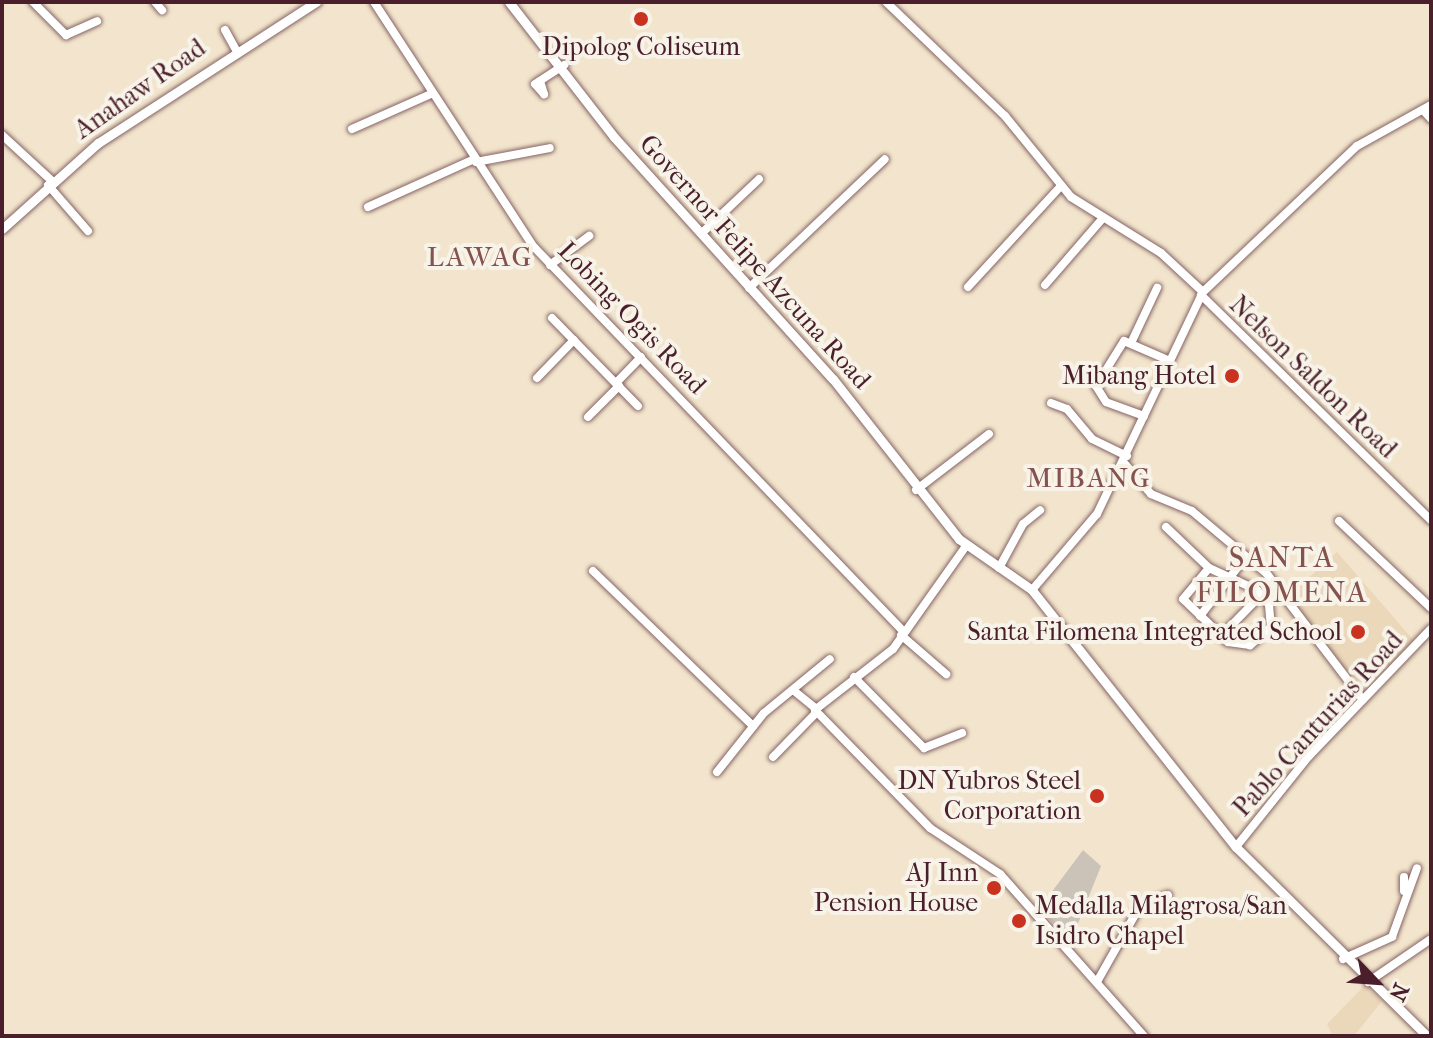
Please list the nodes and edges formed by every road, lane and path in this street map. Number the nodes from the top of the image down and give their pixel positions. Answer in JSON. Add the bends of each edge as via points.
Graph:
{"nodes":[{"id":1,"x":33,"y":2,"type":"edge"},
{"id":2,"x":155,"y":2,"type":"edge"},
{"id":3,"x":316,"y":2,"type":"edge"},
{"id":4,"x":374,"y":2,"type":"edge"},
{"id":5,"x":509,"y":2,"type":"edge"},
{"id":6,"x":886,"y":2,"type":"edge"},
{"id":7,"x":162,"y":10,"type":"dead end"},
{"id":8,"x":97,"y":21,"type":"dead end"},
{"id":9,"x":225,"y":30,"type":"dead end"},
{"id":10,"x":236,"y":50,"type":"junction"},
{"id":11,"x":564,"y":65,"type":"junction"},
{"id":12,"x":540,"y":81,"type":"dead end"},
{"id":13,"x":431,"y":94,"type":"junction"},
{"id":14,"x":1427,"y":107,"type":"edge"},
{"id":15,"x":1431,"y":119,"type":"edge"},
{"id":16,"x":352,"y":129,"type":"dead end"},
{"id":17,"x":2,"y":135,"type":"edge"},
{"id":18,"x":550,"y":148,"type":"dead end"},
{"id":19,"x":885,"y":159,"type":"dead end"},
{"id":20,"x":474,"y":161,"type":"junction"},
{"id":21,"x":759,"y":179,"type":"dead end"},
{"id":22,"x":50,"y":183,"type":"junction"},
{"id":23,"x":1061,"y":186,"type":"junction"},
{"id":24,"x":368,"y":207,"type":"dead end"},
{"id":25,"x":1103,"y":218,"type":"junction"},
{"id":26,"x":2,"y":229,"type":"edge"},
{"id":27,"x":88,"y":231,"type":"dead end"},
{"id":28,"x":703,"y":232,"type":"junction"},
{"id":29,"x":589,"y":236,"type":"dead end"},
{"id":30,"x":550,"y":265,"type":"junction"},
{"id":31,"x":1045,"y":285,"type":"dead end"},
{"id":32,"x":968,"y":287,"type":"dead end"},
{"id":33,"x":749,"y":288,"type":"junction"},
{"id":34,"x":1157,"y":288,"type":"dead end"},
{"id":35,"x":1202,"y":294,"type":"junction"},
{"id":36,"x":552,"y":318,"type":"dead end"},
{"id":37,"x":574,"y":340,"type":"junction"},
{"id":38,"x":1132,"y":341,"type":"junction"},
{"id":39,"x":641,"y":357,"type":"junction"},
{"id":40,"x":1168,"y":360,"type":"junction"},
{"id":41,"x":537,"y":378,"type":"dead end"},
{"id":42,"x":617,"y":384,"type":"junction"},
{"id":43,"x":1051,"y":403,"type":"dead end"},
{"id":44,"x":638,"y":406,"type":"dead end"},
{"id":45,"x":1144,"y":416,"type":"junction"},
{"id":46,"x":588,"y":417,"type":"dead end"},
{"id":47,"x":989,"y":434,"type":"dead end"},
{"id":48,"x":1126,"y":460,"type":"junction"},
{"id":49,"x":916,"y":490,"type":"junction"},
{"id":50,"x":1040,"y":510,"type":"dead end"},
{"id":51,"x":1431,"y":520,"type":"edge"},
{"id":52,"x":1339,"y":521,"type":"dead end"},
{"id":53,"x":1166,"y":527,"type":"dead end"},
{"id":54,"x":966,"y":546,"type":"junction"},
{"id":55,"x":1244,"y":559,"type":"junction"},
{"id":56,"x":999,"y":568,"type":"junction"},
{"id":57,"x":1209,"y":568,"type":"junction"},
{"id":58,"x":593,"y":571,"type":"dead end"},
{"id":59,"x":1232,"y":580,"type":"junction"},
{"id":60,"x":1032,"y":590,"type":"junction"},
{"id":61,"x":1261,"y":595,"type":"junction"},
{"id":62,"x":1431,"y":608,"type":"edge"},
{"id":63,"x":1200,"y":616,"type":"junction"},
{"id":64,"x":1431,"y":629,"type":"edge"},
{"id":65,"x":902,"y":633,"type":"junction"},
{"id":66,"x":1221,"y":636,"type":"junction"},
{"id":67,"x":830,"y":659,"type":"dead end"},
{"id":68,"x":946,"y":674,"type":"dead end"},
{"id":69,"x":854,"y":677,"type":"junction"},
{"id":70,"x":793,"y":690,"type":"junction"},
{"id":71,"x":1363,"y":700,"type":"junction"},
{"id":72,"x":815,"y":710,"type":"junction"},
{"id":73,"x":753,"y":726,"type":"junction"},
{"id":74,"x":962,"y":733,"type":"dead end"},
{"id":75,"x":773,"y":757,"type":"dead end"},
{"id":76,"x":717,"y":772,"type":"dead end"},
{"id":77,"x":1236,"y":847,"type":"junction"},
{"id":78,"x":1417,"y":868,"type":"dead end"},
{"id":79,"x":1404,"y":877,"type":"dead end"},
{"id":80,"x":1404,"y":891,"type":"junction"},
{"id":81,"x":1168,"y":895,"type":"dead end"},
{"id":82,"x":1431,"y":939,"type":"edge"},
{"id":83,"x":1343,"y":959,"type":"junction"},
{"id":84,"x":1098,"y":980,"type":"junction"},
{"id":85,"x":1367,"y":982,"type":"junction"},
{"id":86,"x":1144,"y":1036,"type":"edge"},
{"id":87,"x":1427,"y":1036,"type":"edge"}],
"edges":[{"from":1,"to":8,"type":"street","via":[[66,35]]},
{"from":2,"to":7,"type":"street"},
{"from":3,"to":10,"type":"street","name":"Anahaw Road"},
{"from":4,"to":13,"type":"street","name":"Lobing Ogis Road"},
{"from":5,"to":11,"type":"street","name":"Governor Felipe Azcuna Road"},
{"from":6,"to":23,"type":"street","name":"Nelson Saldon Road","via":[[1005,116]]},
{"from":9,"to":10,"type":"street"},
{"from":10,"to":22,"type":"street","name":"Anahaw Road"},
{"from":11,"to":12,"type":"street"},
{"from":11,"to":28,"type":"street","name":"Governor Felipe Azcuna Road","via":[[614,137]]},
{"from":13,"to":16,"type":"street"},
{"from":13,"to":20,"type":"street","name":"Lobing Ogis Road"},
{"from":14,"to":15,"type":"street"},
{"from":14,"to":35,"type":"street","via":[[1357,146]]},
{"from":17,"to":22,"type":"street"},
{"from":18,"to":20,"type":"street"},
{"from":19,"to":33,"type":"street"},
{"from":20,"to":24,"type":"street"},
{"from":20,"to":30,"type":"street","name":"Lobing Ogis Road"},
{"from":21,"to":28,"type":"street"},
{"from":22,"to":26,"type":"street","name":"Anahaw Road"},
{"from":22,"to":27,"type":"street"},
{"from":23,"to":25,"type":"street","name":"Nelson Saldon Road"},
{"from":23,"to":32,"type":"street"},
{"from":25,"to":31,"type":"street"},
{"from":25,"to":35,"type":"street","name":"Nelson Saldon Road","via":[[1161,253]]},
{"from":28,"to":33,"type":"street","name":"Governor Felipe Azcuna Road"},
{"from":29,"to":30,"type":"street"},
{"from":30,"to":39,"type":"street","name":"Lobing Ogis Road"},
{"from":33,"to":49,"type":"street","name":"Governor Felipe Azcuna Road","via":[[844,392]]},
{"from":34,"to":38,"type":"street"},
{"from":35,"to":40,"type":"street"},
{"from":35,"to":51,"type":"street","name":"Nelson Saldon Road"},
{"from":36,"to":37,"type":"street"},
{"from":37,"to":41,"type":"street"},
{"from":37,"to":42,"type":"street"},
{"from":38,"to":40,"type":"street"},
{"from":38,"to":45,"type":"street","via":[[1115,350],[1096,390]]},
{"from":39,"to":42,"type":"street"},
{"from":39,"to":65,"type":"street","name":"Lobing Ogis Road"},
{"from":40,"to":45,"type":"street"},
{"from":42,"to":44,"type":"street"},
{"from":42,"to":46,"type":"street"},
{"from":43,"to":48,"type":"street","via":[[1067,409],[1092,439]]},
{"from":45,"to":48,"type":"street"},
{"from":47,"to":49,"type":"street"},
{"from":48,"to":55,"type":"street","via":[[1151,494],[1192,511]]},
{"from":48,"to":60,"type":"street","via":[[1085,533]]},
{"from":49,"to":54,"type":"street","name":"Governor Felipe Azcuna Road"},
{"from":50,"to":56,"type":"street","via":[[1023,524]]},
{"from":52,"to":62,"type":"street"},
{"from":53,"to":57,"type":"street"},
{"from":54,"to":56,"type":"street","name":"Governor Felipe Azcuna Road"},
{"from":54,"to":65,"type":"street"},
{"from":55,"to":59,"type":"street"},
{"from":55,"to":71,"type":"street","via":[[1277,584]]},
{"from":56,"to":60,"type":"street","name":"Governor Felipe Azcuna Road"},
{"from":57,"to":59,"type":"street"},
{"from":57,"to":63,"type":"street","via":[[1183,599]]},
{"from":58,"to":73,"type":"street"},
{"from":59,"to":61,"type":"street"},
{"from":59,"to":63,"type":"street"},
{"from":60,"to":77,"type":"street","name":"Governor Felipe Azcuna Road"},
{"from":61,"to":66,"type":"street"},
{"from":61,"to":66,"type":"street","via":[[1271,627],[1250,645]]},
{"from":63,"to":66,"type":"street"},
{"from":64,"to":71,"type":"street","name":"Pablo Canturias Road"},
{"from":65,"to":68,"type":"street","name":"Lobing Ogis Road"},
{"from":65,"to":69,"type":"street"},
{"from":67,"to":70,"type":"street"},
{"from":69,"to":72,"type":"street"},
{"from":69,"to":74,"type":"street","via":[[924,748]]},
{"from":70,"to":72,"type":"street"},
{"from":70,"to":73,"type":"street"},
{"from":71,"to":77,"type":"street","name":"Pablo Canturias Road"},
{"from":72,"to":75,"type":"street"},
{"from":72,"to":84,"type":"street","via":[[930,828],[1000,874]]},
{"from":73,"to":76,"type":"street"},
{"from":77,"to":83,"type":"street","name":"Governor Felipe Azcuna Road"},
{"from":78,"to":80,"type":"street"},
{"from":79,"to":80,"type":"street"},
{"from":80,"to":83,"type":"street","via":[[1392,937]]},
{"from":81,"to":84,"type":"street","via":[[1136,911]]},
{"from":82,"to":85,"type":"street"},
{"from":83,"to":85,"type":"street","name":"Governor Felipe Azcuna Road"},
{"from":84,"to":86,"type":"street"},
{"from":85,"to":87,"type":"street","name":"Governor Felipe Azcuna Road"}]}
